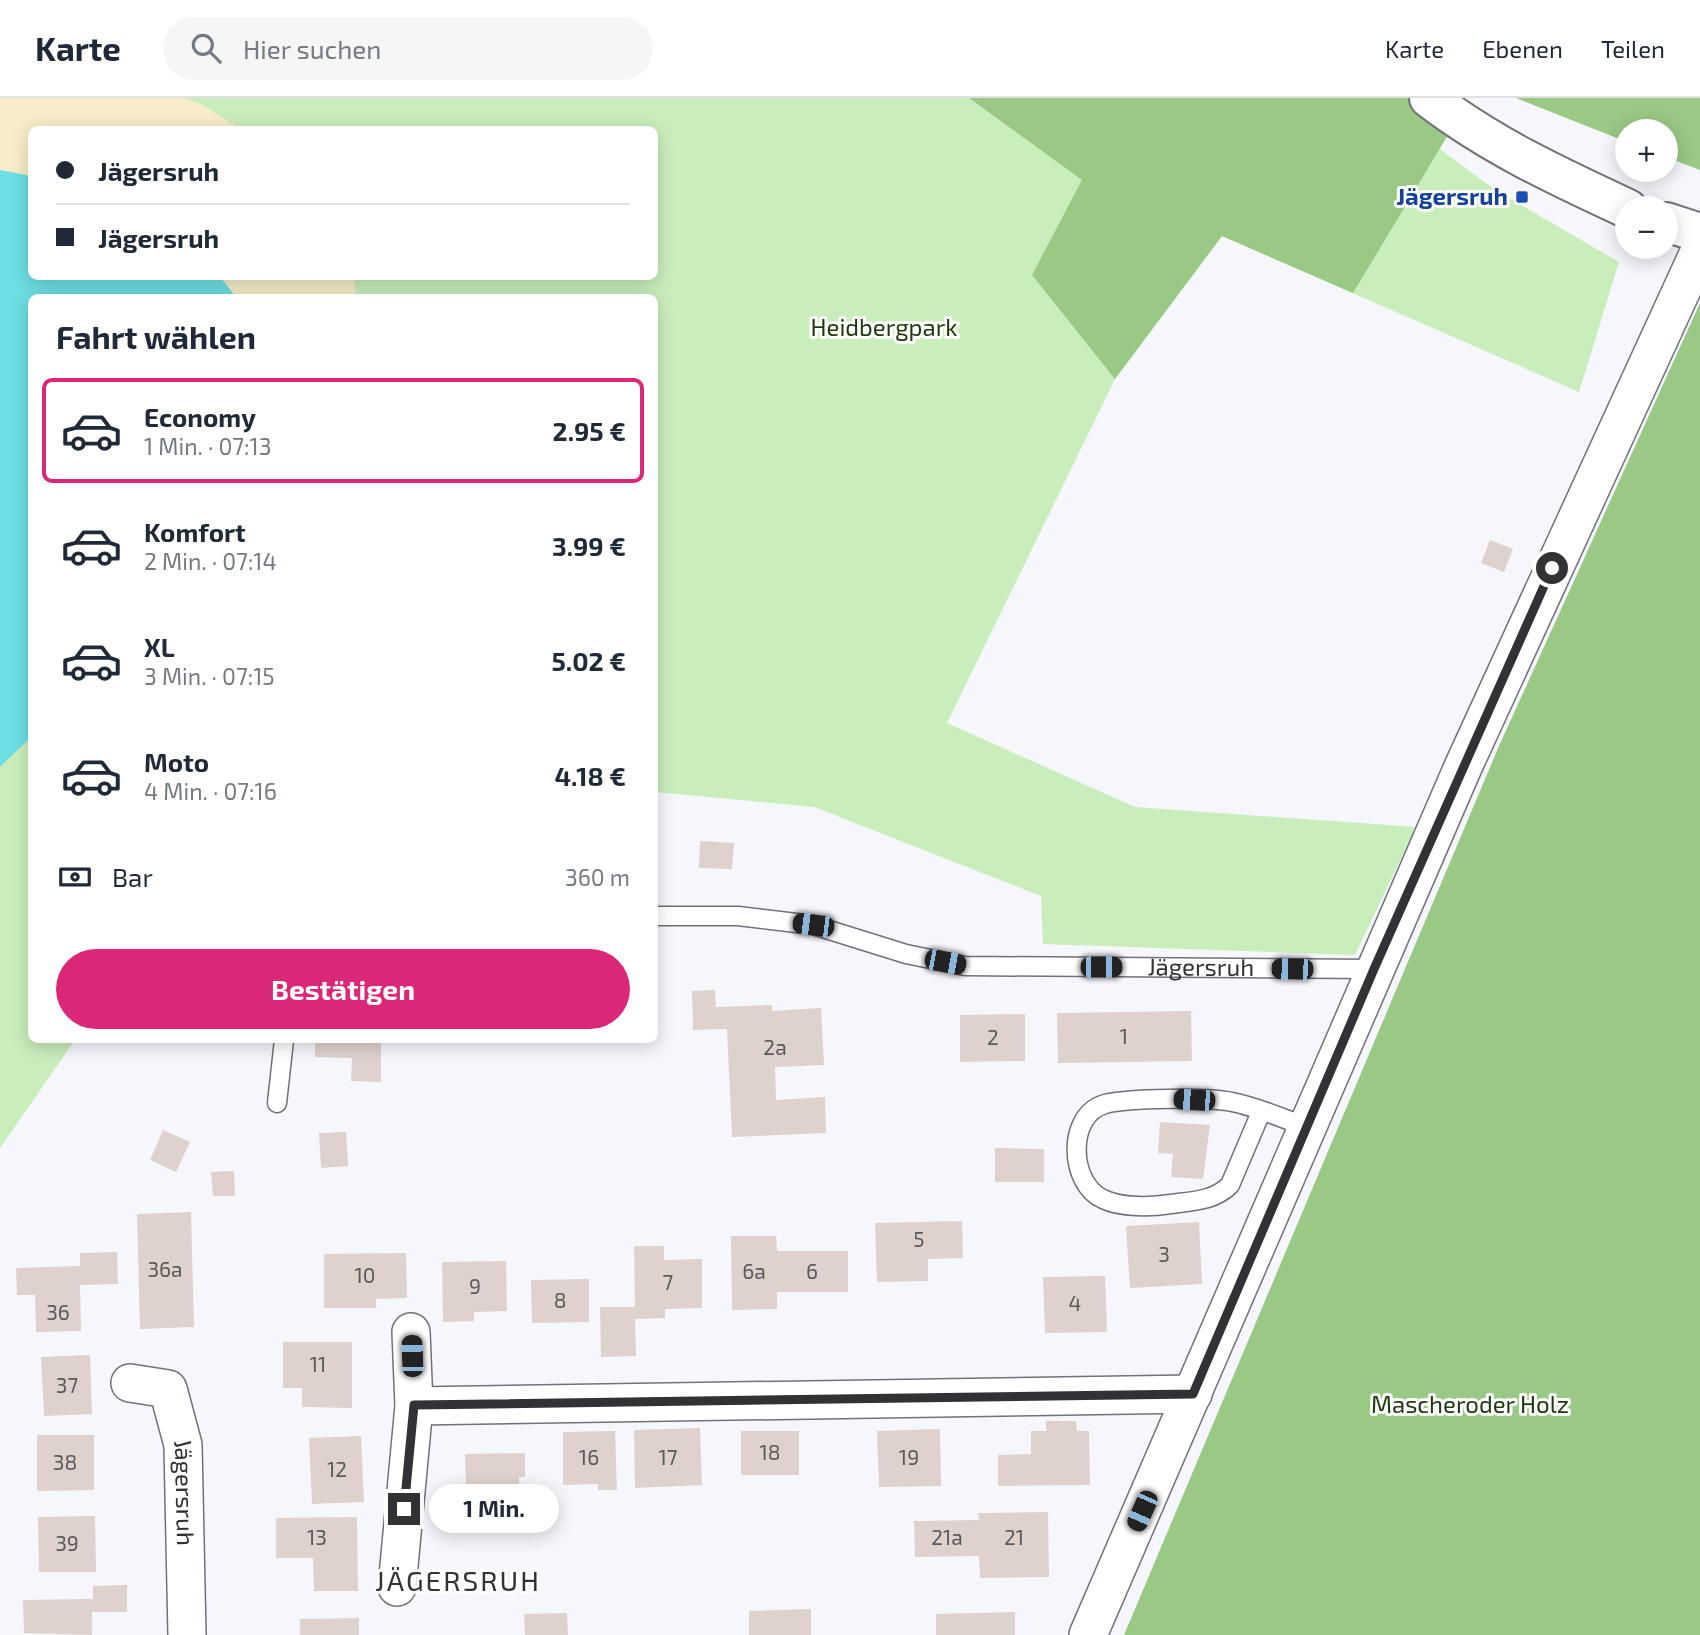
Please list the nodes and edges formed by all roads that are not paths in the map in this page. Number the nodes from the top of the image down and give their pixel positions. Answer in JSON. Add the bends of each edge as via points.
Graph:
{"nodes":[{"id":1,"x":1429,"y":98,"type":"edge"},
{"id":2,"x":1615,"y":203,"type":"edge"},
{"id":3,"x":1678,"y":226,"type":"edge"},
{"id":4,"x":1700,"y":233,"type":"edge"},
{"id":5,"x":1700,"y":250,"type":"edge"},
{"id":6,"x":658,"y":916,"type":"edge"},
{"id":7,"x":1374,"y":969,"type":"junction"},
{"id":8,"x":284,"y":1043,"type":"edge"},
{"id":9,"x":277,"y":1103,"type":"dead end"},
{"id":10,"x":1262,"y":1112,"type":"junction"},
{"id":11,"x":1308,"y":1127,"type":"junction"},
{"id":12,"x":411,"y":1332,"type":"dead end"},
{"id":13,"x":130,"y":1383,"type":"dead end"},
{"id":14,"x":1193,"y":1394,"type":"junction"},
{"id":15,"x":414,"y":1405,"type":"junction"},
{"id":16,"x":397,"y":1587,"type":"dead end"},
{"id":17,"x":187,"y":1635,"type":"edge"},
{"id":18,"x":1088,"y":1635,"type":"edge"}],
"edges":[{"from":1,"to":2,"type":"main road","via":[[1457,120],[1543,170]]},
{"from":3,"to":4,"type":"main road"},
{"from":5,"to":7,"type":"street","via":[[1529,617]]},
{"from":6,"to":7,"type":"lane","name":"Jägersruh","via":[[738,916],[813,925],[906,954],[965,965]]},
{"from":7,"to":11,"type":"street"},
{"from":8,"to":9,"type":"lane"},
{"from":10,"to":10,"type":"lane","via":[[1220,1101],[1104,1104],[1086,1115],[1076,1157],[1085,1183],[1100,1198],[1114,1203],[1161,1206],[1204,1200],[1230,1185]]},
{"from":10,"to":11,"type":"lane"},
{"from":11,"to":14,"type":"street"},
{"from":12,"to":15,"type":"street"},
{"from":13,"to":17,"type":"street","name":"Jägersruh","via":[[168,1389],[183,1445]]},
{"from":14,"to":15,"type":"street"},
{"from":14,"to":18,"type":"street"},
{"from":15,"to":16,"type":"street"}]}
